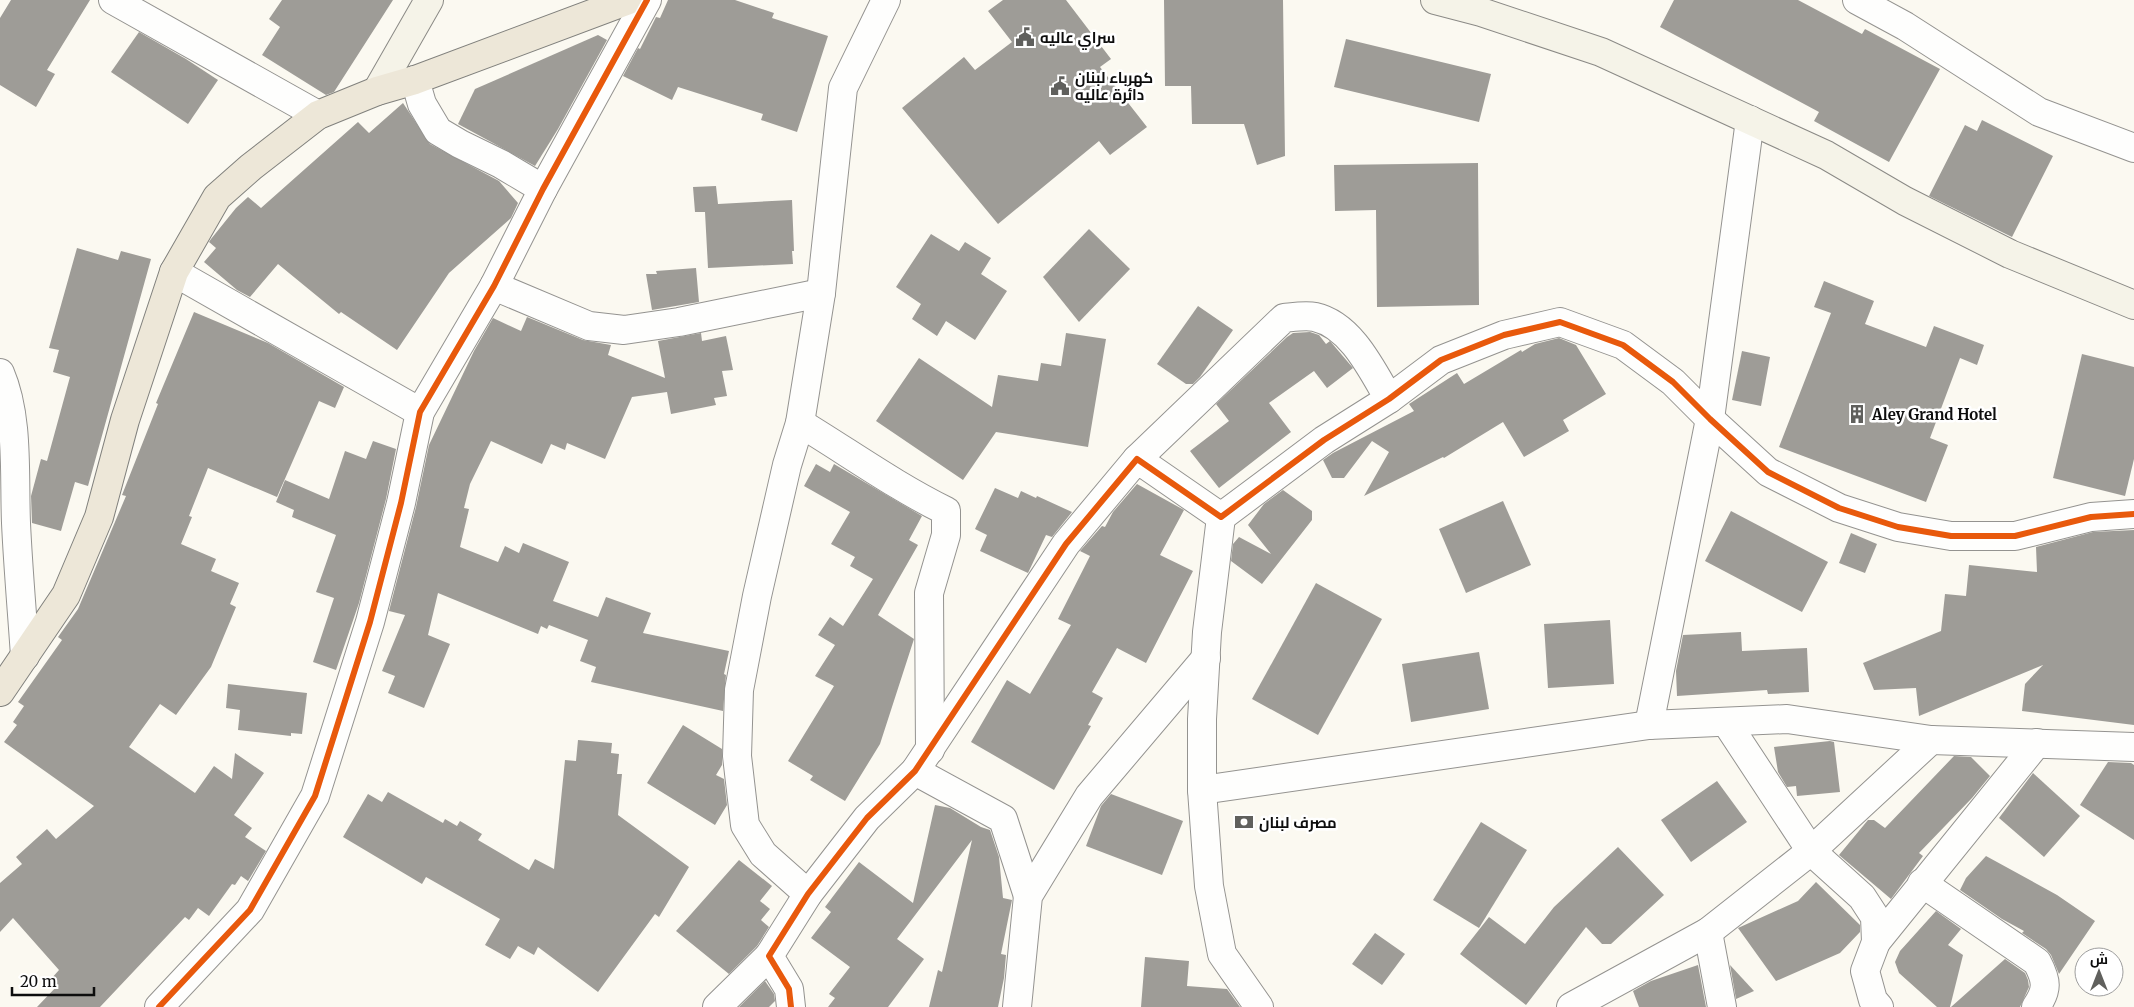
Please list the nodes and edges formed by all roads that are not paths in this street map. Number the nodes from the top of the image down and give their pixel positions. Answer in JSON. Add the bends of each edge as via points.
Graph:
{"nodes":[{"id":1,"x":113,"y":0,"type":"edge"},
{"id":2,"x":429,"y":0,"type":"edge"},
{"id":3,"x":647,"y":0,"type":"edge"},
{"id":4,"x":886,"y":0,"type":"edge"},
{"id":5,"x":1435,"y":0,"type":"edge"},
{"id":6,"x":1857,"y":0,"type":"edge"},
{"id":7,"x":612,"y":2,"type":"edge"},
{"id":8,"x":415,"y":80,"type":"junction"},
{"id":9,"x":377,"y":91,"type":"junction"},
{"id":10,"x":318,"y":115,"type":"junction"},
{"id":11,"x":1750,"y":120,"type":"junction"},
{"id":12,"x":2134,"y":148,"type":"edge"},
{"id":13,"x":543,"y":189,"type":"junction"},
{"id":14,"x":174,"y":272,"type":"junction"},
{"id":15,"x":494,"y":286,"type":"junction"},
{"id":16,"x":821,"y":293,"type":"junction"},
{"id":17,"x":2134,"y":305,"type":"edge"},
{"id":18,"x":2,"y":384,"type":"edge"},
{"id":19,"x":1389,"y":399,"type":"junction"},
{"id":20,"x":420,"y":412,"type":"junction"},
{"id":21,"x":1710,"y":419,"type":"junction"},
{"id":22,"x":800,"y":423,"type":"junction"},
{"id":23,"x":1137,"y":459,"type":"junction"},
{"id":24,"x":2134,"y":514,"type":"edge"},
{"id":25,"x":1222,"y":517,"type":"junction"},
{"id":26,"x":25,"y":656,"type":"junction"},
{"id":27,"x":1206,"y":658,"type":"junction"},
{"id":28,"x":0,"y":692,"type":"edge"},
{"id":29,"x":1726,"y":722,"type":"junction"},
{"id":30,"x":1649,"y":726,"type":"junction"},
{"id":31,"x":1932,"y":740,"type":"junction"},
{"id":32,"x":2037,"y":743,"type":"junction"},
{"id":33,"x":2134,"y":747,"type":"edge"},
{"id":34,"x":923,"y":760,"type":"junction"},
{"id":35,"x":1202,"y":790,"type":"junction"},
{"id":36,"x":1811,"y":850,"type":"junction"},
{"id":37,"x":1922,"y":883,"type":"junction"},
{"id":38,"x":808,"y":894,"type":"junction"},
{"id":39,"x":1028,"y":896,"type":"junction"},
{"id":40,"x":1708,"y":932,"type":"junction"},
{"id":41,"x":1876,"y":942,"type":"junction"},
{"id":42,"x":769,"y":956,"type":"junction"},
{"id":43,"x":159,"y":1007,"type":"edge"},
{"id":44,"x":718,"y":1007,"type":"edge"},
{"id":45,"x":791,"y":1007,"type":"edge"},
{"id":46,"x":1017,"y":1007,"type":"edge"},
{"id":47,"x":1258,"y":1007,"type":"edge"},
{"id":48,"x":1571,"y":1007,"type":"edge"},
{"id":49,"x":1722,"y":1007,"type":"edge"},
{"id":50,"x":1879,"y":1007,"type":"edge"},
{"id":51,"x":2036,"y":1007,"type":"edge"}],
"edges":[{"from":1,"to":10,"type":"street"},
{"from":2,"to":9,"type":"main road"},
{"from":3,"to":13,"type":"street"},
{"from":4,"to":16,"type":"street","via":[[843,88]]},
{"from":5,"to":11,"type":"main road","via":[[1601,52]]},
{"from":6,"to":12,"type":"street","via":[[1905,26],[2039,112]]},
{"from":7,"to":8,"type":"main road"},
{"from":8,"to":9,"type":"main road"},
{"from":8,"to":13,"type":"street","via":[[422,104],[438,131]]},
{"from":9,"to":10,"type":"main road"},
{"from":10,"to":14,"type":"main road","via":[[218,197]]},
{"from":11,"to":17,"type":"main road","via":[[1826,155],[1905,201],[2010,254]]},
{"from":11,"to":21,"type":"street"},
{"from":13,"to":15,"type":"street"},
{"from":14,"to":20,"type":"street"},
{"from":14,"to":26,"type":"main road","via":[[125,420],[99,517],[66,595]]},
{"from":15,"to":16,"type":"street","via":[[589,326],[624,330]]},
{"from":15,"to":20,"type":"street"},
{"from":16,"to":22,"type":"street"},
{"from":18,"to":26,"type":"street","via":[[12,421]]},
{"from":19,"to":21,"type":"street","via":[[1441,360],[1504,335],[1560,322],[1623,345],[1673,382]]},
{"from":19,"to":23,"type":"street","via":[[1360,352],[1334,324],[1314,316],[1284,318]]},
{"from":19,"to":25,"type":"street","via":[[1324,440]]},
{"from":20,"to":43,"type":"street","via":[[370,622],[315,796],[250,910]]},
{"from":21,"to":24,"type":"street","via":[[1768,472],[1839,508],[1898,527],[1951,536],[2015,536],[2091,517]]},
{"from":21,"to":30,"type":"street"},
{"from":22,"to":34,"type":"street","via":[[918,498],[946,511],[946,535],[929,593]]},
{"from":22,"to":38,"type":"street","via":[[761,577],[739,690],[738,756],[745,825],[763,854]]},
{"from":23,"to":25,"type":"street"},
{"from":23,"to":34,"type":"street","via":[[1066,544]]},
{"from":25,"to":27,"type":"street"},
{"from":26,"to":28,"type":"main road"},
{"from":27,"to":35,"type":"street"},
{"from":27,"to":39,"type":"street","via":[[1089,796]]},
{"from":29,"to":30,"type":"street"},
{"from":29,"to":31,"type":"street","via":[[1787,720]]},
{"from":29,"to":36,"type":"street"},
{"from":30,"to":35,"type":"street"},
{"from":31,"to":32,"type":"street"},
{"from":31,"to":36,"type":"street"},
{"from":32,"to":33,"type":"street"},
{"from":32,"to":37,"type":"street"},
{"from":34,"to":38,"type":"street","via":[[867,818]]},
{"from":34,"to":39,"type":"street","via":[[1003,819]]},
{"from":35,"to":47,"type":"street","via":[[1209,886],[1222,954]]},
{"from":36,"to":40,"type":"street"},
{"from":36,"to":41,"type":"street","via":[[1862,897],[1875,917]]},
{"from":37,"to":41,"type":"street"},
{"from":37,"to":51,"type":"street","via":[[2037,962],[2045,976],[2045,994]]},
{"from":38,"to":42,"type":"street"},
{"from":39,"to":46,"type":"street"},
{"from":40,"to":48,"type":"street"},
{"from":40,"to":49,"type":"street"},
{"from":41,"to":50,"type":"street","via":[[1865,971],[1873,1000]]},
{"from":42,"to":44,"type":"street"},
{"from":42,"to":45,"type":"street","via":[[789,989]]}]}
